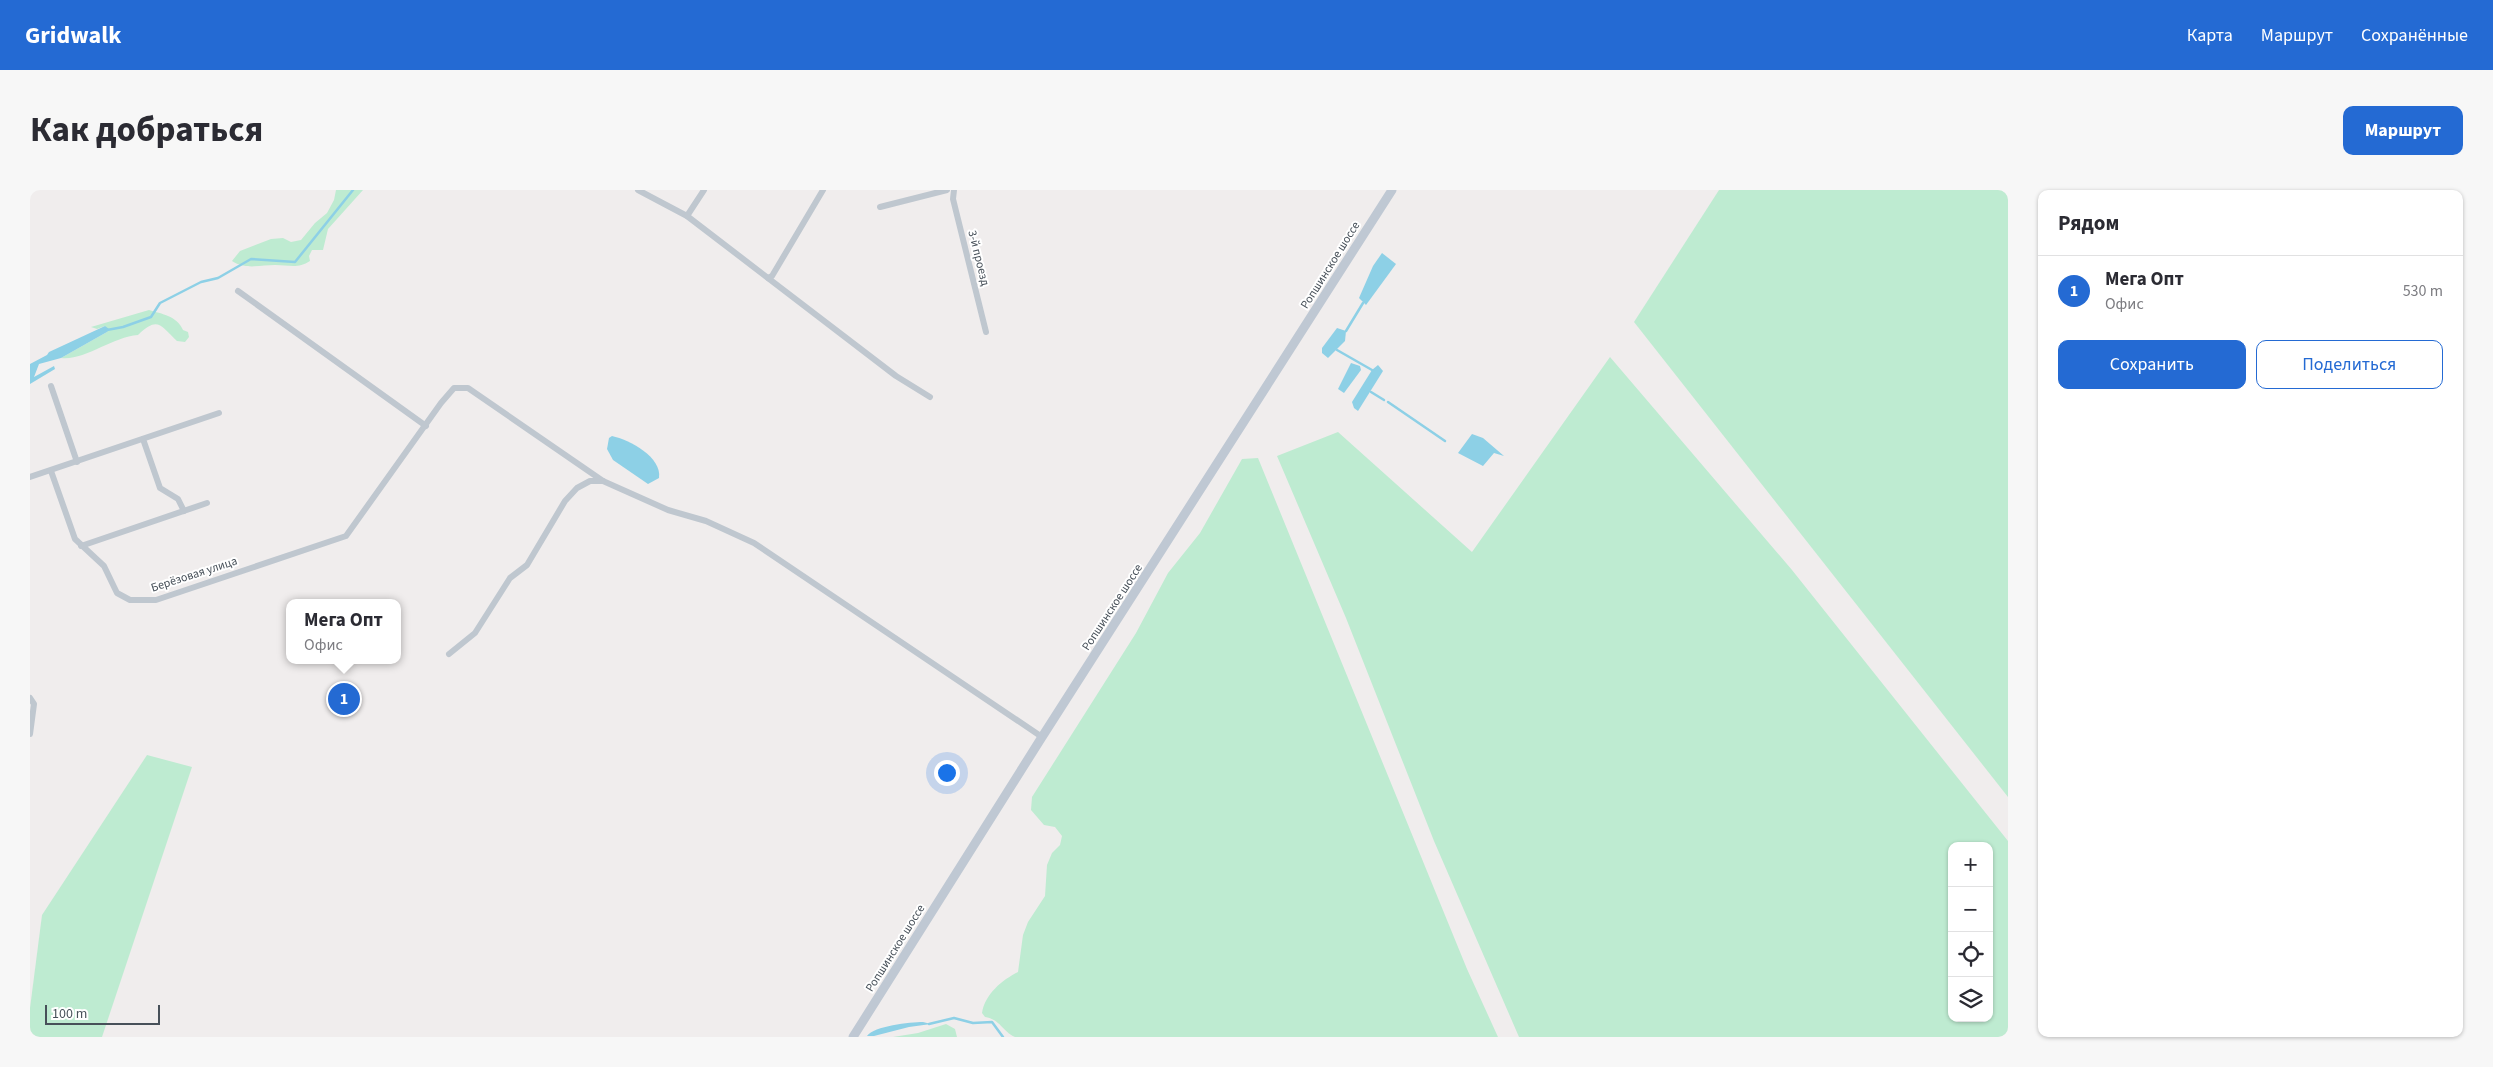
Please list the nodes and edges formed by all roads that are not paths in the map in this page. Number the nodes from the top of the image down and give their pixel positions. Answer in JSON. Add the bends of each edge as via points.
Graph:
{"nodes":[{"id":1,"x":638,"y":190,"type":"edge"},
{"id":2,"x":704,"y":190,"type":"edge"},
{"id":3,"x":824,"y":190,"type":"edge"},
{"id":4,"x":947,"y":190,"type":"edge"},
{"id":5,"x":954,"y":190,"type":"edge"},
{"id":6,"x":1391,"y":191,"type":"edge"},
{"id":7,"x":880,"y":207,"type":"dead end"},
{"id":8,"x":687,"y":216,"type":"junction"},
{"id":9,"x":768,"y":278,"type":"junction"},
{"id":10,"x":238,"y":291,"type":"dead end"},
{"id":11,"x":986,"y":332,"type":"dead end"},
{"id":12,"x":51,"y":386,"type":"dead end"},
{"id":13,"x":930,"y":397,"type":"dead end"},
{"id":14,"x":219,"y":413,"type":"dead end"},
{"id":15,"x":426,"y":426,"type":"junction"},
{"id":16,"x":142,"y":439,"type":"junction"},
{"id":17,"x":77,"y":462,"type":"junction"},
{"id":18,"x":50,"y":471,"type":"junction"},
{"id":19,"x":30,"y":477,"type":"edge"},
{"id":20,"x":603,"y":481,"type":"junction"},
{"id":21,"x":206,"y":503,"type":"dead end"},
{"id":22,"x":184,"y":511,"type":"junction"},
{"id":23,"x":81,"y":546,"type":"junction"},
{"id":24,"x":449,"y":654,"type":"dead end"},
{"id":25,"x":30,"y":698,"type":"edge"},
{"id":26,"x":30,"y":734,"type":"edge"},
{"id":27,"x":1042,"y":737,"type":"junction"},
{"id":28,"x":854,"y":1037,"type":"edge"}],
"edges":[{"from":1,"to":8,"type":"street"},
{"from":2,"to":8,"type":"street"},
{"from":3,"to":9,"type":"street"},
{"from":4,"to":7,"type":"street"},
{"from":5,"to":11,"type":"street","name":"3-й проезд","via":[[953,199]]},
{"from":6,"to":27,"type":"main road","name":"Ропшинское шоссе"},
{"from":8,"to":9,"type":"street"},
{"from":9,"to":13,"type":"street","via":[[896,376]]},
{"from":10,"to":15,"type":"street"},
{"from":12,"to":17,"type":"street"},
{"from":14,"to":16,"type":"street"},
{"from":15,"to":20,"type":"street","name":"Берёзовая улица","via":[[454,388],[468,388]]},
{"from":15,"to":23,"type":"street","name":"Берёзовая улица","via":[[346,536],[156,600],[130,600],[117,593],[104,566]]},
{"from":16,"to":17,"type":"street"},
{"from":16,"to":22,"type":"street","via":[[160,488],[178,498]]},
{"from":17,"to":18,"type":"street"},
{"from":18,"to":19,"type":"street"},
{"from":18,"to":23,"type":"street","name":"Берёзовая улица","via":[[71,532]]},
{"from":20,"to":24,"type":"street","via":[[590,481],[577,488],[565,501],[527,565],[510,578],[475,633]]},
{"from":20,"to":27,"type":"street","via":[[754,543]]},
{"from":21,"to":22,"type":"street"},
{"from":22,"to":23,"type":"street"},
{"from":25,"to":26,"type":"street","via":[[34,704]]},
{"from":27,"to":28,"type":"main road","name":"Ропшинское шоссе"}]}
